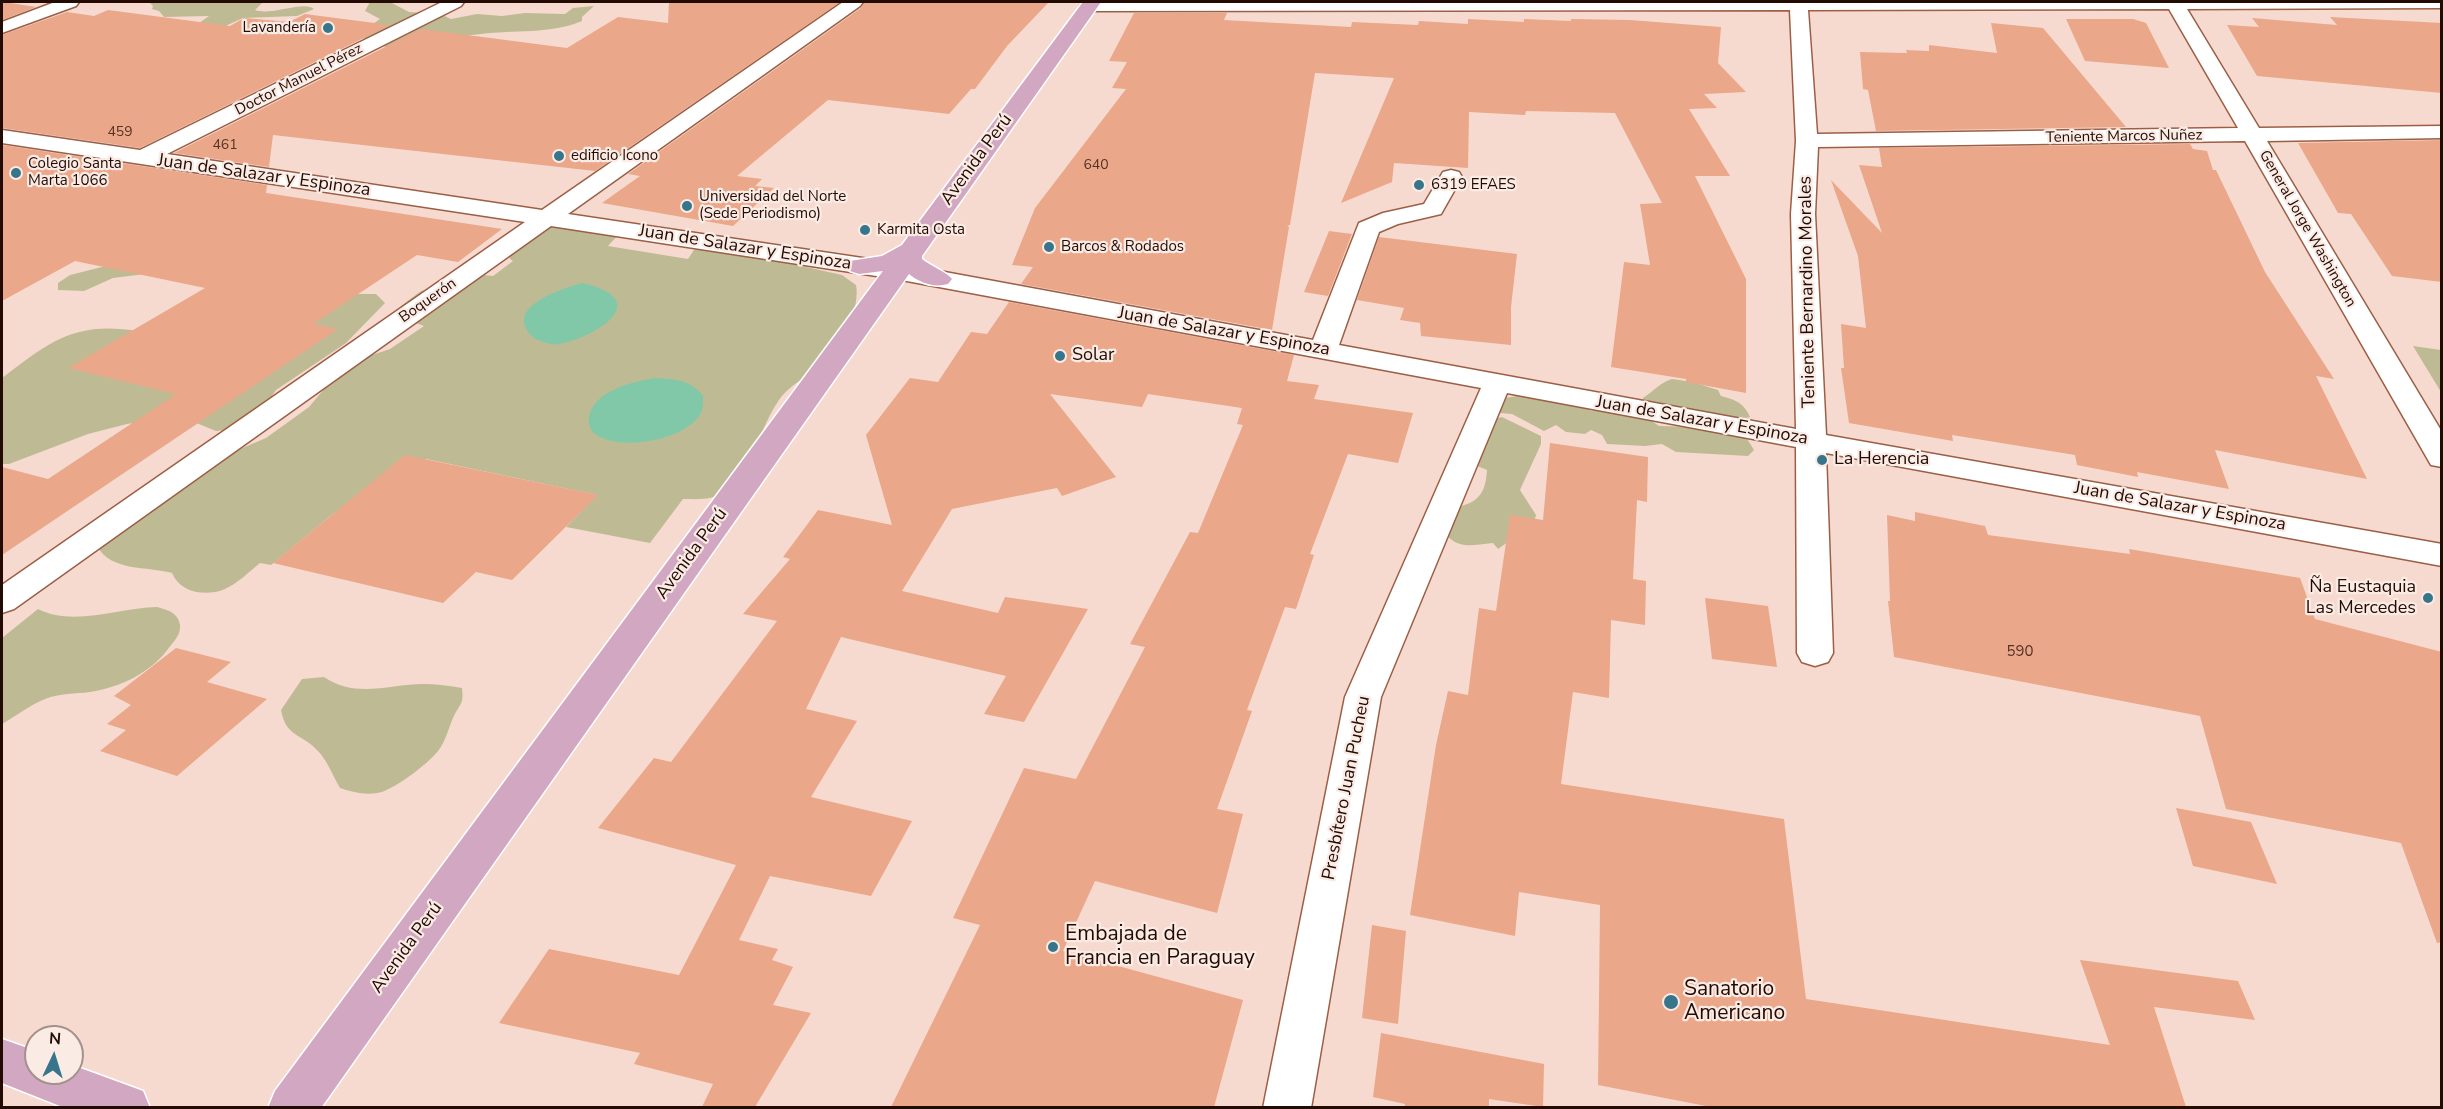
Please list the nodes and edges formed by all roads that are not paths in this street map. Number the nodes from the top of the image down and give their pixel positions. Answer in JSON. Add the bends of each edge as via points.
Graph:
{"nodes":[{"id":1,"x":70,"y":2,"type":"edge"},
{"id":2,"x":455,"y":2,"type":"edge"},
{"id":3,"x":854,"y":2,"type":"edge"},
{"id":4,"x":2173,"y":2,"type":"edge"},
{"id":5,"x":1771,"y":3,"type":"edge"},
{"id":6,"x":2442,"y":3,"type":"edge"},
{"id":7,"x":1091,"y":4,"type":"edge"},
{"id":8,"x":1799,"y":4,"type":"junction"},
{"id":9,"x":2,"y":28,"type":"edge"},
{"id":10,"x":2442,"y":132,"type":"edge"},
{"id":11,"x":2253,"y":135,"type":"junction"},
{"id":12,"x":2,"y":136,"type":"edge"},
{"id":13,"x":1807,"y":141,"type":"junction"},
{"id":14,"x":142,"y":158,"type":"junction"},
{"id":15,"x":1451,"y":177,"type":"dead end"},
{"id":16,"x":548,"y":218,"type":"junction"},
{"id":17,"x":887,"y":269,"type":"junction"},
{"id":18,"x":1323,"y":350,"type":"junction"},
{"id":19,"x":1497,"y":383,"type":"junction"},
{"id":20,"x":1811,"y":441,"type":"junction"},
{"id":21,"x":2442,"y":458,"type":"edge"},
{"id":22,"x":2442,"y":555,"type":"edge"},
{"id":23,"x":2,"y":601,"type":"edge"},
{"id":24,"x":1815,"y":653,"type":"dead end"},
{"id":25,"x":2,"y":1061,"type":"edge"},
{"id":26,"x":293,"y":1101,"type":"edge"},
{"id":27,"x":126,"y":1107,"type":"edge"},
{"id":28,"x":1287,"y":1107,"type":"edge"}],
"edges":[{"from":1,"to":9,"type":"street"},
{"from":2,"to":14,"type":"street","name":"Doctor Manuel Pérez"},
{"from":3,"to":16,"type":"street","name":"Boquerón"},
{"from":4,"to":6,"type":"street"},
{"from":4,"to":8,"type":"street"},
{"from":4,"to":11,"type":"street","name":"General Jorge Washington"},
{"from":5,"to":7,"type":"street"},
{"from":5,"to":8,"type":"street"},
{"from":7,"to":17,"type":"main road","name":"Avenida Perú"},
{"from":8,"to":13,"type":"street","name":"Teniente Bernardino Morales"},
{"from":10,"to":11,"type":"street","name":"Teniente Marcos Nuñez"},
{"from":11,"to":13,"type":"street","name":"Teniente Marcos Nuñez"},
{"from":11,"to":21,"type":"street","name":"General Jorge Washington"},
{"from":12,"to":14,"type":"street","name":"Juan de Salazar y Espinoza"},
{"from":13,"to":20,"type":"street","name":"Teniente Bernardino Morales","via":[[1803,213]]},
{"from":14,"to":16,"type":"street","name":"Juan de Salazar y Espinoza"},
{"from":15,"to":18,"type":"street","via":[[1433,209],[1382,219],[1368,228]]},
{"from":16,"to":17,"type":"street","name":"Juan de Salazar y Espinoza"},
{"from":16,"to":23,"type":"street","name":"Boquerón"},
{"from":17,"to":18,"type":"street","name":"Juan de Salazar y Espinoza"},
{"from":17,"to":26,"type":"main road","name":"Avenida Perú"},
{"from":18,"to":19,"type":"street","name":"Juan de Salazar y Espinoza"},
{"from":19,"to":20,"type":"street","name":"Juan de Salazar y Espinoza"},
{"from":19,"to":28,"type":"street","name":"Presbítero Juan Pucheu","via":[[1363,697]]},
{"from":20,"to":22,"type":"street","name":"Juan de Salazar y Espinoza"},
{"from":20,"to":24,"type":"street","name":"Teniente Bernardino Morales"},
{"from":25,"to":27,"type":"main road"}]}
